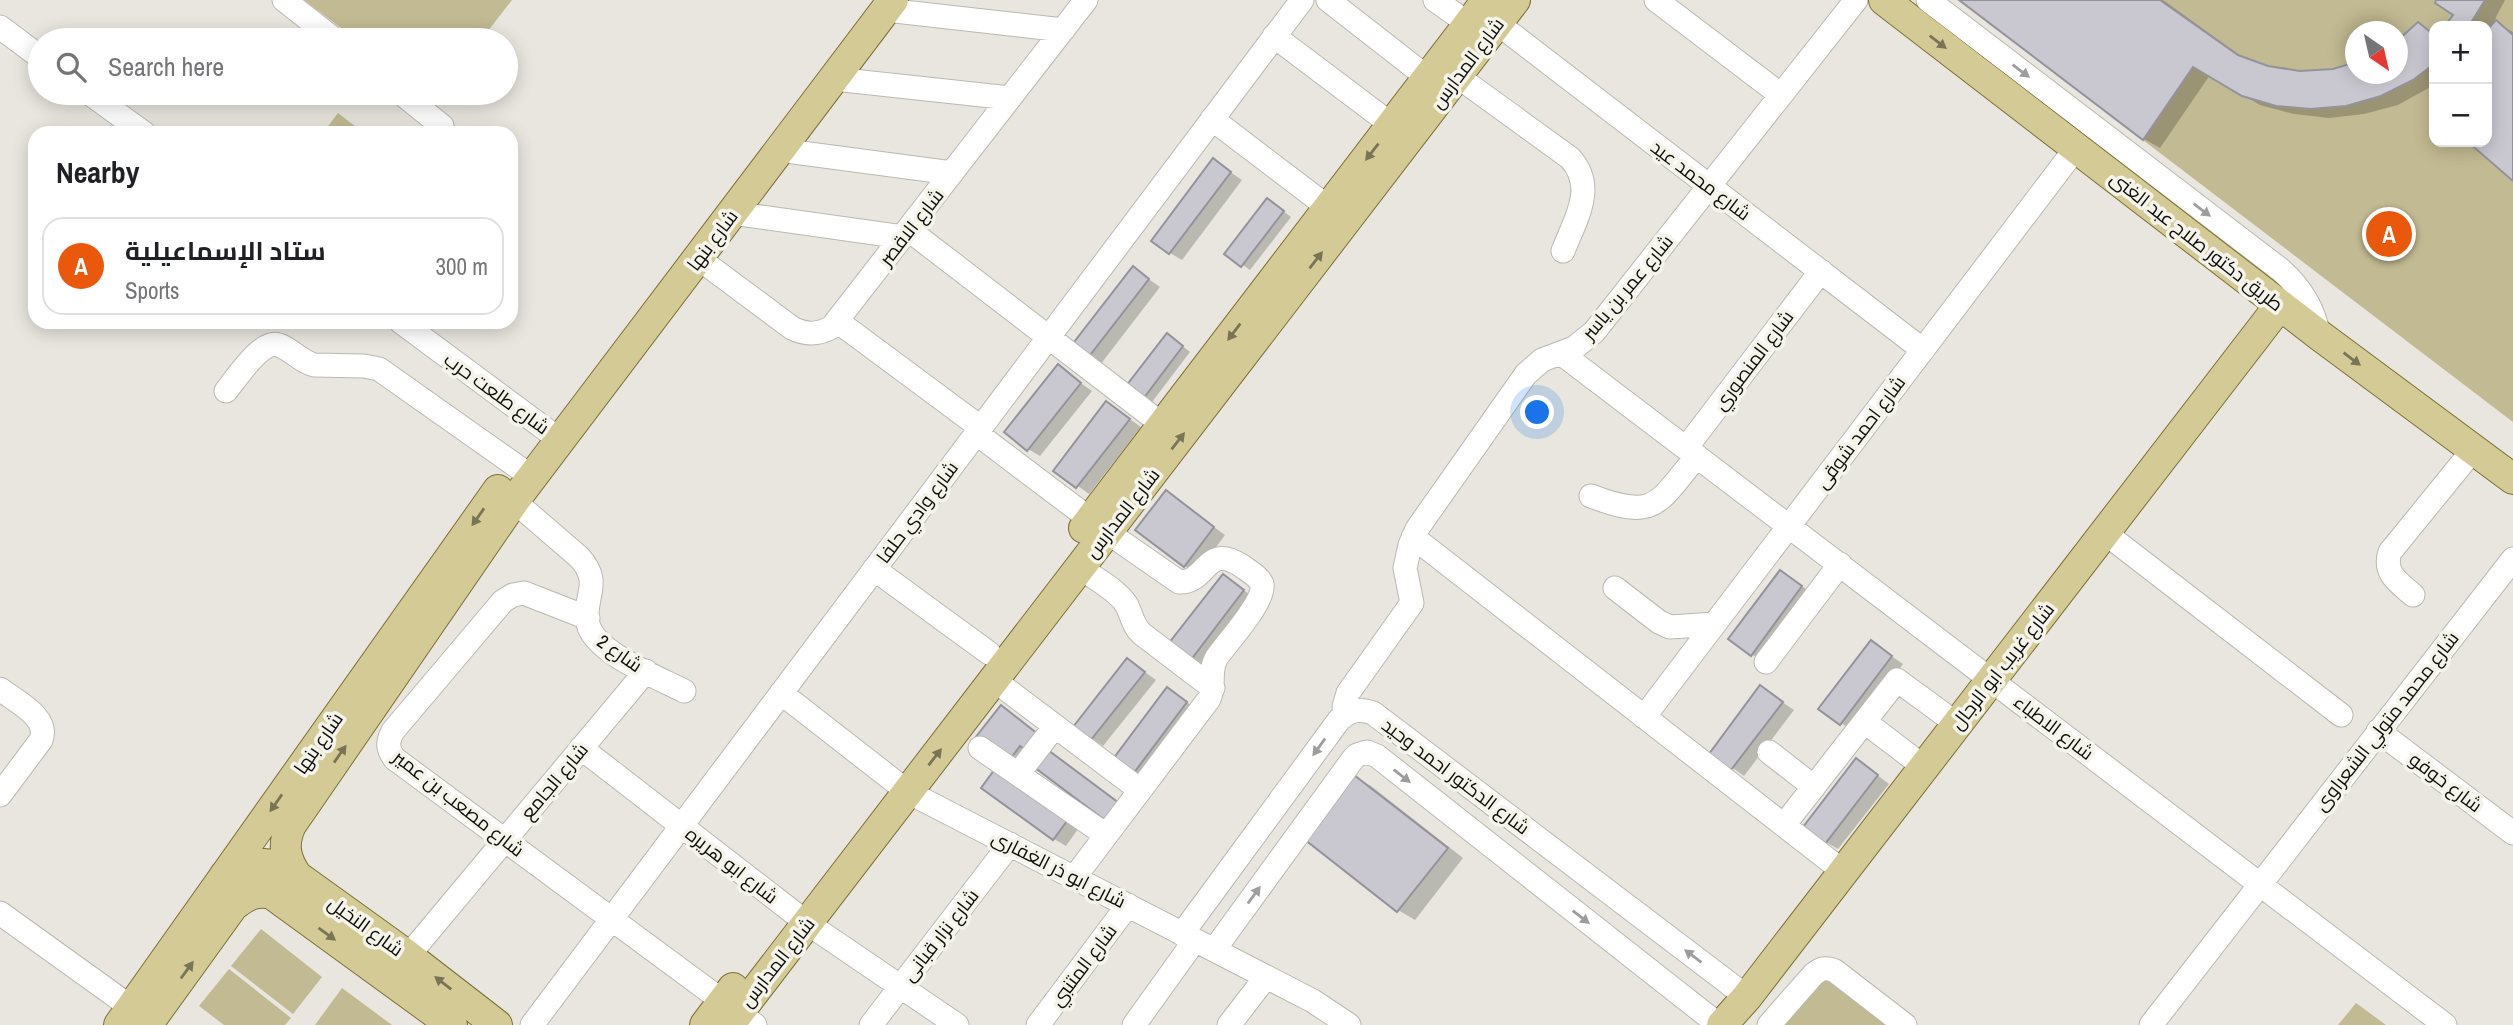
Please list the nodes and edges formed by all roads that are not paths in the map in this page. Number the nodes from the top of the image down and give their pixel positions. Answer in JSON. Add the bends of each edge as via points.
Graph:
{"nodes":[{"id":1,"x":284,"y":0,"type":"edge"},
{"id":2,"x":1086,"y":0,"type":"edge"},
{"id":3,"x":1302,"y":0,"type":"edge"},
{"id":4,"x":1328,"y":0,"type":"edge"},
{"id":5,"x":1436,"y":0,"type":"edge"},
{"id":6,"x":1515,"y":0,"type":"edge"},
{"id":7,"x":1656,"y":0,"type":"edge"},
{"id":8,"x":1856,"y":0,"type":"edge"},
{"id":9,"x":1884,"y":0,"type":"edge"},
{"id":10,"x":1928,"y":0,"type":"edge"},
{"id":11,"x":889,"y":5,"type":"edge"},
{"id":12,"x":1483,"y":15,"type":"edge"},
{"id":13,"x":0,"y":27,"type":"edge"},
{"id":14,"x":320,"y":28,"type":"edge"},
{"id":15,"x":1063,"y":30,"type":"junction"},
{"id":16,"x":1274,"y":36,"type":"junction"},
{"id":17,"x":28,"y":48,"type":"edge"},
{"id":18,"x":1443,"y":77,"type":"junction"},
{"id":19,"x":834,"y":79,"type":"junction"},
{"id":20,"x":1781,"y":95,"type":"junction"},
{"id":21,"x":1010,"y":98,"type":"junction"},
{"id":22,"x":106,"y":105,"type":"edge"},
{"id":23,"x":416,"y":105,"type":"edge"},
{"id":24,"x":1212,"y":119,"type":"junction"},
{"id":25,"x":1392,"y":125,"type":"junction"},
{"id":26,"x":134,"y":126,"type":"edge"},
{"id":27,"x":442,"y":126,"type":"dead end"},
{"id":28,"x":2076,"y":148,"type":"junction"},
{"id":29,"x":779,"y":150,"type":"junction"},
{"id":30,"x":953,"y":173,"type":"junction"},
{"id":31,"x":1709,"y":186,"type":"junction"},
{"id":32,"x":1329,"y":208,"type":"junction"},
{"id":33,"x":732,"y":213,"type":"junction"},
{"id":34,"x":906,"y":234,"type":"junction"},
{"id":35,"x":1563,"y":251,"type":"dead end"},
{"id":36,"x":698,"y":258,"type":"junction"},
{"id":37,"x":1821,"y":271,"type":"junction"},
{"id":38,"x":2280,"y":305,"type":"junction"},
{"id":39,"x":838,"y":321,"type":"junction"},
{"id":40,"x":410,"y":329,"type":"edge"},
{"id":41,"x":2319,"y":335,"type":"junction"},
{"id":42,"x":1048,"y":337,"type":"junction"},
{"id":43,"x":1923,"y":350,"type":"junction"},
{"id":44,"x":1562,"y":354,"type":"junction"},
{"id":45,"x":226,"y":391,"type":"dead end"},
{"id":46,"x":1163,"y":425,"type":"junction"},
{"id":47,"x":978,"y":430,"type":"junction"},
{"id":48,"x":560,"y":440,"type":"junction"},
{"id":49,"x":2473,"y":450,"type":"junction"},
{"id":50,"x":1691,"y":452,"type":"junction"},
{"id":51,"x":2513,"y":479,"type":"edge"},
{"id":52,"x":526,"y":486,"type":"junction"},
{"id":53,"x":1591,"y":496,"type":"dead end"},
{"id":54,"x":1099,"y":526,"type":"junction"},
{"id":55,"x":1789,"y":526,"type":"junction"},
{"id":56,"x":2105,"y":533,"type":"junction"},
{"id":57,"x":1413,"y":537,"type":"junction"},
{"id":58,"x":2513,"y":559,"type":"edge"},
{"id":59,"x":1840,"y":564,"type":"junction"},
{"id":60,"x":1080,"y":568,"type":"junction"},
{"id":61,"x":874,"y":569,"type":"junction"},
{"id":62,"x":1615,"y":588,"type":"dead end"},
{"id":63,"x":2413,"y":595,"type":"dead end"},
{"id":64,"x":588,"y":618,"type":"junction"},
{"id":65,"x":1715,"y":624,"type":"junction"},
{"id":66,"x":1766,"y":662,"type":"dead end"},
{"id":67,"x":992,"y":666,"type":"junction"},
{"id":68,"x":646,"y":671,"type":"junction"},
{"id":69,"x":1992,"y":680,"type":"junction"},
{"id":70,"x":1213,"y":688,"type":"junction"},
{"id":71,"x":0,"y":689,"type":"edge"},
{"id":72,"x":684,"y":691,"type":"dead end"},
{"id":73,"x":781,"y":693,"type":"junction"},
{"id":74,"x":1346,"y":713,"type":"junction"},
{"id":75,"x":2341,"y":715,"type":"dead end"},
{"id":76,"x":1644,"y":717,"type":"junction"},
{"id":77,"x":1865,"y":722,"type":"junction"},
{"id":78,"x":1957,"y":724,"type":"junction"},
{"id":79,"x":1055,"y":726,"type":"junction"},
{"id":80,"x":2378,"y":731,"type":"junction"},
{"id":81,"x":581,"y":748,"type":"junction"},
{"id":82,"x":981,"y":748,"type":"dead end"},
{"id":83,"x":1769,"y":752,"type":"dead end"},
{"id":84,"x":1924,"y":767,"type":"junction"},
{"id":85,"x":1018,"y":774,"type":"junction"},
{"id":86,"x":900,"y":785,"type":"junction"},
{"id":87,"x":1814,"y":787,"type":"junction"},
{"id":88,"x":1140,"y":790,"type":"junction"},
{"id":89,"x":0,"y":795,"type":"edge"},
{"id":90,"x":1784,"y":825,"type":"junction"},
{"id":91,"x":682,"y":826,"type":"junction"},
{"id":92,"x":255,"y":833,"type":"junction"},
{"id":93,"x":2513,"y":833,"type":"edge"},
{"id":94,"x":1106,"y":835,"type":"junction"},
{"id":95,"x":505,"y":840,"type":"junction"},
{"id":96,"x":284,"y":843,"type":"junction"},
{"id":97,"x":1010,"y":844,"type":"junction"},
{"id":98,"x":1844,"y":872,"type":"junction"},
{"id":99,"x":225,"y":876,"type":"junction"},
{"id":100,"x":298,"y":876,"type":"junction"},
{"id":101,"x":1074,"y":878,"type":"junction"},
{"id":102,"x":2260,"y":884,"type":"junction"},
{"id":103,"x":1128,"y":905,"type":"junction"},
{"id":104,"x":0,"y":913,"type":"edge"},
{"id":105,"x":799,"y":917,"type":"junction"},
{"id":106,"x":612,"y":918,"type":"junction"},
{"id":107,"x":1197,"y":941,"type":"junction"},
{"id":108,"x":408,"y":956,"type":"junction"},
{"id":109,"x":1266,"y":977,"type":"junction"},
{"id":110,"x":900,"y":987,"type":"junction"},
{"id":111,"x":1747,"y":997,"type":"junction"},
{"id":112,"x":730,"y":1018,"type":"edge"},
{"id":113,"x":132,"y":1019,"type":"edge"},
{"id":114,"x":452,"y":1025,"type":"edge"},
{"id":115,"x":497,"y":1025,"type":"edge"},
{"id":116,"x":532,"y":1025,"type":"edge"},
{"id":117,"x":871,"y":1025,"type":"edge"},
{"id":118,"x":957,"y":1025,"type":"edge"},
{"id":119,"x":1038,"y":1025,"type":"edge"},
{"id":120,"x":1134,"y":1025,"type":"edge"},
{"id":121,"x":1229,"y":1025,"type":"edge"},
{"id":122,"x":1349,"y":1025,"type":"edge"},
{"id":123,"x":1720,"y":1025,"type":"edge"},
{"id":124,"x":1769,"y":1025,"type":"edge"},
{"id":125,"x":1905,"y":1025,"type":"edge"},
{"id":126,"x":2151,"y":1025,"type":"edge"},
{"id":127,"x":2445,"y":1025,"type":"edge"}],
"edges":[{"from":1,"to":14,"type":"street"},
{"from":2,"to":15,"type":"street","name":"شارع الاقصر"},
{"from":3,"to":16,"type":"street","name":"شارع وادي حلفا"},
{"from":4,"to":18,"type":"street"},
{"from":5,"to":12,"type":"street","name":"شارع محمد عيد"},
{"from":6,"to":12,"type":"main road","name":"شارع المدارس"},
{"from":7,"to":20,"type":"street"},
{"from":8,"to":20,"type":"street","name":"شارع عمر بن ياسر"},
{"from":9,"to":28,"type":"main road","name":"طريق دكتور صلاح عبد الغنى","one_way":true},
{"from":10,"to":41,"type":"street","one_way":true,"via":[[2281,270],[2302,292]]},
{"from":11,"to":15,"type":"street"},
{"from":11,"to":19,"type":"main road","name":"شارع بنها"},
{"from":12,"to":18,"type":"main road","name":"شارع المدارس"},
{"from":12,"to":31,"type":"street","name":"شارع محمد عيد"},
{"from":13,"to":17,"type":"street"},
{"from":15,"to":21,"type":"street","name":"شارع الاقصر"},
{"from":16,"to":24,"type":"street","name":"شارع وادي حلفا"},
{"from":16,"to":25,"type":"street"},
{"from":18,"to":25,"type":"main road","name":"شارع المدارس"},
{"from":18,"to":35,"type":"street","via":[[1570,158],[1581,172],[1584,198]]},
{"from":54,"to":18,"type":"main road","name":"شارع المدارس","one_way":true},
{"from":19,"to":21,"type":"street"},
{"from":19,"to":29,"type":"main road","name":"شارع بنها"},
{"from":20,"to":31,"type":"street","name":"شارع عمر بن ياسر"},
{"from":21,"to":30,"type":"street","name":"شارع الاقصر"},
{"from":22,"to":26,"type":"street"},
{"from":23,"to":27,"type":"street"},
{"from":24,"to":32,"type":"street"},
{"from":24,"to":42,"type":"street","name":"شارع وادي حلفا"},
{"from":25,"to":32,"type":"main road","name":"شارع المدارس","one_way":true},
{"from":28,"to":38,"type":"main road","name":"طريق دكتور صلاح عبد الغنى"},
{"from":28,"to":43,"type":"street","name":"شارع احمد شوقى"},
{"from":29,"to":30,"type":"street"},
{"from":29,"to":33,"type":"main road","name":"شارع بنها"},
{"from":30,"to":34,"type":"street","name":"شارع الاقصر"},
{"from":31,"to":37,"type":"street","name":"شارع محمد عيد"},
{"from":31,"to":44,"type":"street","name":"شارع عمر بن ياسر","via":[[1594,332]]},
{"from":32,"to":46,"type":"main road","name":"شارع المدارس","one_way":true},
{"from":33,"to":34,"type":"street"},
{"from":33,"to":36,"type":"main road","name":"شارع بنها"},
{"from":34,"to":39,"type":"street","name":"شارع الاقصر"},
{"from":34,"to":42,"type":"street"},
{"from":36,"to":39,"type":"street","via":[[800,332],[824,331]]},
{"from":36,"to":48,"type":"main road","name":"شارع بنها"},
{"from":37,"to":43,"type":"street","name":"شارع محمد عيد"},
{"from":37,"to":50,"type":"street","name":"شارع المنصوري"},
{"from":38,"to":41,"type":"main road","name":"طريق دكتور صلاح عبد الغنى"},
{"from":38,"to":56,"type":"main road","name":"شارع غريب ابو الرجال"},
{"from":39,"to":47,"type":"street"},
{"from":40,"to":48,"type":"street","name":"شارع طلعت حرب"},
{"from":41,"to":49,"type":"main road","name":"طريق دكتور صلاح عبد الغنى","one_way":true},
{"from":42,"to":46,"type":"street"},
{"from":42,"to":47,"type":"street","name":"شارع وادي حلفا"},
{"from":43,"to":55,"type":"street","name":"شارع احمد شوقى"},
{"from":44,"to":50,"type":"street","name":"شارع الاطباء"},
{"from":44,"to":57,"type":"street","name":"شارع عمر بن ياسر","via":[[1542,360],[1526,374]]},
{"from":45,"to":52,"type":"street","name":"شارع 2","via":[[269,344],[280,345],[314,365],[371,366],[386,372]]},
{"from":46,"to":54,"type":"main road","name":"شارع المدارس"},
{"from":47,"to":54,"type":"street"},
{"from":47,"to":61,"type":"street","name":"شارع وادي حلفا"},
{"from":48,"to":52,"type":"main road","name":"شارع بنها"},
{"from":49,"to":51,"type":"main road","name":"طريق دكتور صلاح عبد الغنى"},
{"from":49,"to":63,"type":"street","via":[[2390,552],[2391,576]]},
{"from":50,"to":53,"type":"street","name":"شارع المنصوري","via":[[1661,499],[1650,505],[1625,508]]},
{"from":50,"to":55,"type":"street","name":"شارع الاطباء"},
{"from":52,"to":64,"type":"street","name":"شارع 2","via":[[587,569],[593,582]]},
{"from":52,"to":92,"type":"main road","name":"شارع بنها","one_way":true,"via":[[515,481],[492,497]]},
{"from":96,"to":52,"type":"main road","name":"شارع بنها","one_way":true,"via":[[291,825]]},
{"from":54,"to":60,"type":"main road","name":"شارع المدارس"},
{"from":54,"to":67,"type":"main road","name":"شارع المدارس"},
{"from":54,"to":70,"type":"street","via":[[1180,582],[1225,558],[1261,580],[1260,598],[1213,664]]},
{"from":55,"to":59,"type":"street","name":"شارع الاطباء"},
{"from":55,"to":65,"type":"street","name":"شارع احمد شوقى"},
{"from":56,"to":69,"type":"main road","name":"شارع غريب ابو الرجال"},
{"from":56,"to":75,"type":"street"},
{"from":57,"to":74,"type":"street","name":"شارع عمر بن ياسر","via":[[1405,568],[1412,603],[1348,693]]},
{"from":57,"to":76,"type":"street"},
{"from":58,"to":80,"type":"street","name":"شارع محمد متولي الشعراوى"},
{"from":59,"to":66,"type":"street"},
{"from":59,"to":69,"type":"street","name":"شارع الاطباء"},
{"from":60,"to":67,"type":"main road","name":"شارع المدارس"},
{"from":60,"to":70,"type":"street","via":[[1121,598],[1142,634]]},
{"from":61,"to":67,"type":"street"},
{"from":61,"to":73,"type":"street","name":"شارع وادي حلفا"},
{"from":62,"to":65,"type":"street","via":[[1670,626]]},
{"from":64,"to":68,"type":"street","name":"شارع 2","via":[[598,642]]},
{"from":64,"to":95,"type":"street","name":"شارع مصعب بن عمير","via":[[524,593],[503,601],[388,740],[396,759]]},
{"from":65,"to":76,"type":"street","name":"شارع احمد شوقى"},
{"from":67,"to":79,"type":"street"},
{"from":67,"to":86,"type":"main road","name":"شارع المدارس"},
{"from":68,"to":72,"type":"street","name":"شارع 2"},
{"from":68,"to":81,"type":"street","name":"شارع الجامع"},
{"from":69,"to":78,"type":"main road","name":"شارع غريب ابو الرجال"},
{"from":69,"to":102,"type":"street","name":"شارع الاطباء"},
{"from":70,"to":88,"type":"street"},
{"from":71,"to":89,"type":"street","via":[[41,721],[44,730]]},
{"from":73,"to":86,"type":"street","name":"شارع ابو ذر الغفارى"},
{"from":73,"to":91,"type":"street","name":"شارع وادي حلفا"},
{"from":74,"to":107,"type":"street","one_way":true},
{"from":111,"to":74,"type":"street","name":"شارع الدكتور احمد وحيد","one_way":true,"via":[[1373,713]]},
{"from":76,"to":90,"type":"street"},
{"from":77,"to":78,"type":"street","via":[[1898,680]]},
{"from":77,"to":84,"type":"street"},
{"from":77,"to":87,"type":"street"},
{"from":78,"to":84,"type":"main road","name":"شارع غريب ابو الرجال"},
{"from":79,"to":85,"type":"street"},
{"from":79,"to":88,"type":"street"},
{"from":80,"to":93,"type":"street","name":"شارع خوفو"},
{"from":80,"to":102,"type":"street","name":"شارع محمد متولي الشعراوى"},
{"from":81,"to":91,"type":"street","name":"شارع ابو هريره"},
{"from":81,"to":95,"type":"street","name":"شارع الجامع"},
{"from":82,"to":85,"type":"street"},
{"from":83,"to":87,"type":"street"},
{"from":84,"to":98,"type":"main road","name":"شارع غريب ابو الرجال"},
{"from":85,"to":94,"type":"street"},
{"from":86,"to":97,"type":"street","name":"شارع ابو ذر الغفارى"},
{"from":86,"to":105,"type":"main road","name":"شارع المدارس"},
{"from":87,"to":90,"type":"street"},
{"from":88,"to":94,"type":"street"},
{"from":90,"to":98,"type":"street"},
{"from":91,"to":105,"type":"street","name":"شارع ابو هريره"},
{"from":91,"to":106,"type":"street","name":"شارع وادي حلفا"},
{"from":92,"to":96,"type":"main road","via":[[255,841],[265,850],[279,849]]},
{"from":92,"to":99,"type":"main road","name":"شارع بنها"},
{"from":94,"to":101,"type":"street"},
{"from":95,"to":106,"type":"street","name":"شارع مصعب بن عمير"},
{"from":95,"to":108,"type":"street","name":"شارع الجامع"},
{"from":96,"to":100,"type":"main road"},
{"from":97,"to":101,"type":"street","name":"شارع ابو ذر الغفارى"},
{"from":97,"to":110,"type":"street","name":"شارع نزار قبانى"},
{"from":98,"to":111,"type":"main road","name":"شارع غريب ابو الرجال"},
{"from":99,"to":100,"type":"main road","name":"شارع النخيل","via":[[264,862],[283,866]]},
{"from":99,"to":113,"type":"main road","name":"شارع بنها"},
{"from":100,"to":108,"type":"main road","name":"شارع النخيل"},
{"from":101,"to":103,"type":"street","name":"شارع ابو ذر الغفارى"},
{"from":102,"to":126,"type":"street","name":"شارع محمد متولي الشعراوى"},
{"from":102,"to":127,"type":"street","name":"شارع الاطباء"},
{"from":103,"to":107,"type":"street","name":"شارع ابو ذر الغفارى"},
{"from":103,"to":119,"type":"street","name":"شارع المتنبي"},
{"from":104,"to":113,"type":"street"},
{"from":105,"to":110,"type":"street","name":"شارع ابو هريره"},
{"from":105,"to":112,"type":"main road","name":"شارع المدارس"},
{"from":106,"to":112,"type":"street","name":"شارع مصعب بن عمير"},
{"from":106,"to":116,"type":"street","name":"شارع وادي حلفا"},
{"from":107,"to":109,"type":"street","name":"شارع ابو ذر الغفارى"},
{"from":107,"to":120,"type":"street"},
{"from":107,"to":123,"type":"street","name":"شارع الدكتور احمد وحيد","one_way":true,"via":[[1353,759],[1367,752]]},
{"from":115,"to":108,"type":"main road","name":"شارع النخيل","one_way":true},
{"from":109,"to":121,"type":"street"},
{"from":109,"to":122,"type":"street","name":"شارع ابو ذر الغفارى"},
{"from":110,"to":117,"type":"street","name":"شارع نزار قبانى"},
{"from":110,"to":118,"type":"street","name":"شارع ابو هريره"},
{"from":111,"to":123,"type":"main road","name":"شارع غريب ابو الرجال"},
{"from":113,"to":114,"type":"main road","name":"شارع النخيل","one_way":true,"via":[[233,906],[263,892],[272,894]]},
{"from":124,"to":125,"type":"street","via":[[1813,975],[1828,968]]}]}
